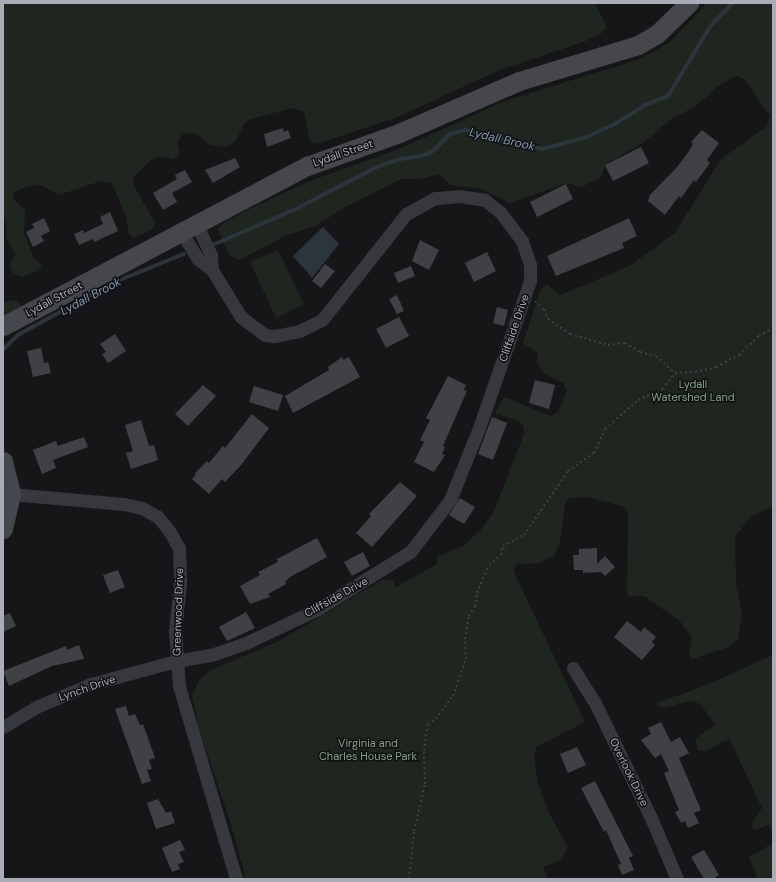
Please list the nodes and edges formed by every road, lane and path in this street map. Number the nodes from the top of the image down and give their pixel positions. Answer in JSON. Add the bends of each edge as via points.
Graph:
{"nodes":[{"id":1,"x":689,"y":3,"type":"edge"},
{"id":2,"x":194,"y":242,"type":"junction"},
{"id":3,"x":212,"y":270,"type":"junction"},
{"id":4,"x":526,"y":294,"type":"junction"},
{"id":5,"x":3,"y":326,"type":"edge"},
{"id":6,"x":773,"y":328,"type":"edge"},
{"id":7,"x":675,"y":373,"type":"junction"},
{"id":8,"x":3,"y":462,"type":"edge"},
{"id":9,"x":11,"y":494,"type":"junction"},
{"id":10,"x":3,"y":529,"type":"edge"},
{"id":11,"x":176,"y":661,"type":"junction"},
{"id":12,"x":573,"y":668,"type":"dead end"},
{"id":13,"x":3,"y":727,"type":"edge"},
{"id":14,"x":236,"y":879,"type":"edge"},
{"id":15,"x":409,"y":879,"type":"edge"},
{"id":16,"x":677,"y":879,"type":"edge"}],
"edges":[{"from":1,"to":2,"type":"street","name":"Lydall Street","via":[[657,34],[638,45],[519,81],[399,133],[307,166]]},
{"from":2,"to":3,"type":"street","name":"Cliffside Drive"},
{"from":2,"to":3,"type":"street","name":"Cliffside Drive","via":[[211,255]]},
{"from":2,"to":5,"type":"street","name":"Lydall Street"},
{"from":3,"to":4,"type":"street","name":"Cliffside Drive","via":[[241,317],[265,334],[275,336],[299,331],[322,320],[406,214],[435,198],[460,196],[485,200],[501,213],[522,241],[530,265],[530,281]]},
{"from":4,"to":7,"type":"path","via":[[544,309],[548,319],[570,334],[608,345],[625,343],[640,352],[656,356]]},
{"from":4,"to":11,"type":"street","name":"Cliffside Drive","via":[[479,428],[450,500],[411,551],[318,609],[248,642],[212,655]]},
{"from":6,"to":7,"type":"path","via":[[759,336],[739,355],[716,367]]},
{"from":7,"to":15,"type":"path","via":[[663,389],[638,400],[605,429],[594,453],[568,471],[524,535],[503,546],[501,555],[489,565],[477,593],[475,607],[469,616],[465,639],[466,659],[453,696],[436,719],[428,724],[424,750],[425,784],[414,831]]},
{"from":8,"to":9,"type":"street"},
{"from":9,"to":10,"type":"street"},
{"from":9,"to":11,"type":"street","name":"Greenwood Drive","via":[[124,504],[142,508],[158,517],[179,548]]},
{"from":11,"to":13,"type":"street","name":"Lynch Drive","via":[[91,684],[36,707]]},
{"from":11,"to":14,"type":"street","name":"Greenwood Drive","via":[[186,714]]},
{"from":12,"to":16,"type":"street","name":"Overlook Drive","via":[[594,701],[652,820]]}]}
